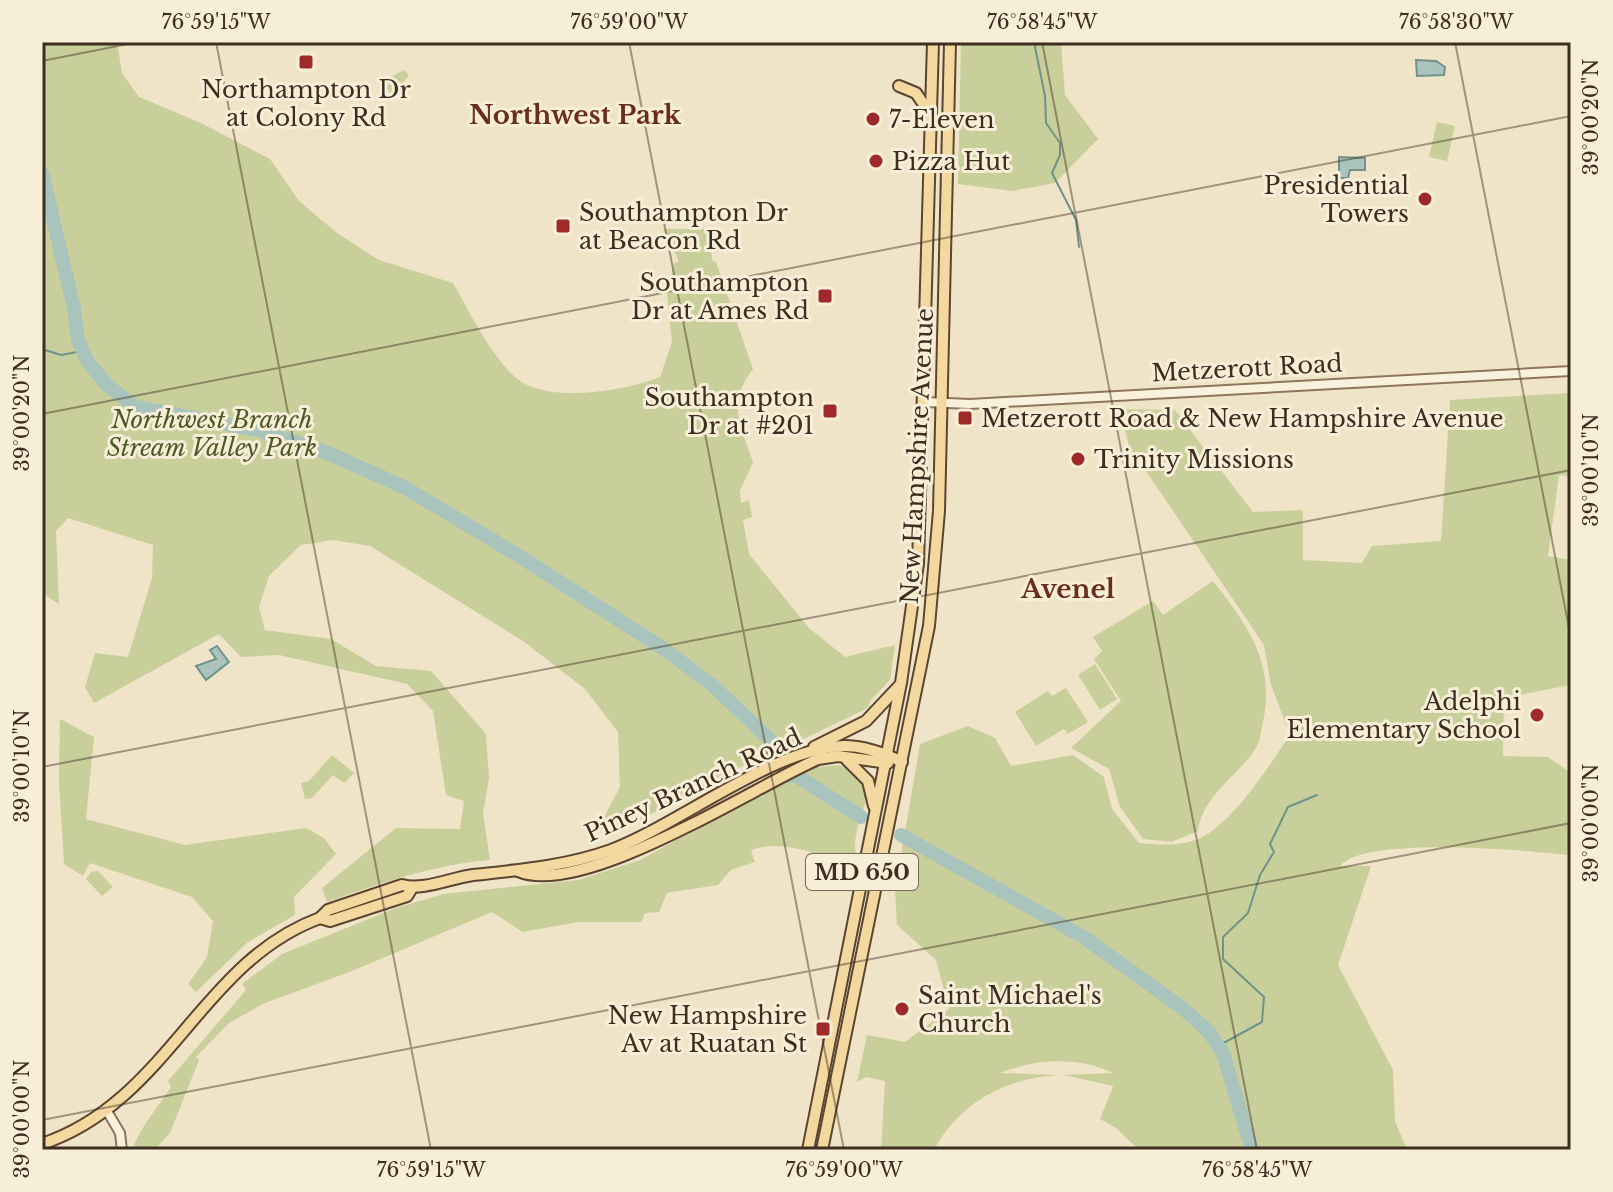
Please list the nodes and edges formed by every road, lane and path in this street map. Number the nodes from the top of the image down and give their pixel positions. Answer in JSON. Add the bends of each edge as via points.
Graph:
{"nodes":[{"id":1,"x":933,"y":42,"type":"edge"},
{"id":2,"x":950,"y":42,"type":"edge"},
{"id":3,"x":899,"y":86,"type":"dead end"},
{"id":4,"x":931,"y":121,"type":"junction"},
{"id":5,"x":1571,"y":371,"type":"edge"},
{"id":6,"x":925,"y":402,"type":"junction"},
{"id":7,"x":942,"y":403,"type":"junction"},
{"id":8,"x":901,"y":683,"type":"junction"},
{"id":9,"x":838,"y":756,"type":"junction"},
{"id":10,"x":885,"y":759,"type":"junction"},
{"id":11,"x":798,"y":762,"type":"junction"},
{"id":12,"x":902,"y":762,"type":"junction"},
{"id":13,"x":874,"y":812,"type":"junction"},
{"id":14,"x":107,"y":1111,"type":"junction"},
{"id":15,"x":42,"y":1144,"type":"edge"},
{"id":16,"x":122,"y":1150,"type":"edge"},
{"id":17,"x":808,"y":1150,"type":"edge"},
{"id":18,"x":822,"y":1150,"type":"edge"}],
"edges":[{"from":1,"to":4,"type":"main road","name":"New Hampshire Avenue","number":"MD 650"},
{"from":2,"to":7,"type":"main road","name":"New Hampshire Avenue","number":"MD 650"},
{"from":3,"to":4,"type":"main road","via":[[919,96]]},
{"from":4,"to":6,"type":"main road","name":"New Hampshire Avenue","number":"MD 650"},
{"from":5,"to":7,"type":"street","name":"Metzerott Road"},
{"from":6,"to":7,"type":"street","name":"Metzerott Road"},
{"from":6,"to":8,"type":"main road","name":"New Hampshire Avenue","number":"MD 650","via":[[918,564]]},
{"from":7,"to":12,"type":"main road","name":"New Hampshire Avenue","number":"MD 650","via":[[929,626]]},
{"from":8,"to":10,"type":"main road","name":"New Hampshire Avenue","number":"MD 650"},
{"from":8,"to":11,"type":"main road","via":[[866,721]]},
{"from":9,"to":10,"type":"main road","name":"Piney Branch Road"},
{"from":9,"to":11,"type":"main road","name":"Piney Branch Road"},
{"from":9,"to":13,"type":"main road","via":[[868,781]]},
{"from":10,"to":11,"type":"main road","name":"Piney Branch Road","via":[[835,746]]},
{"from":10,"to":12,"type":"main road","name":"Piney Branch Road"},
{"from":10,"to":13,"type":"main road","name":"New Hampshire Avenue","number":"MD 650"},
{"from":11,"to":14,"type":"main road","name":"Piney Branch Road","via":[[629,855],[564,873],[532,877],[518,871],[412,888],[402,885],[328,910],[254,956],[154,1069]]},
{"from":12,"to":18,"type":"main road","name":"New Hampshire Avenue","number":"MD 650"},
{"from":13,"to":17,"type":"main road","name":"New Hampshire Avenue","number":"MD 650"},
{"from":14,"to":15,"type":"main road","name":"Piney Branch Road"},
{"from":14,"to":16,"type":"street","via":[[120,1133]]}]}
